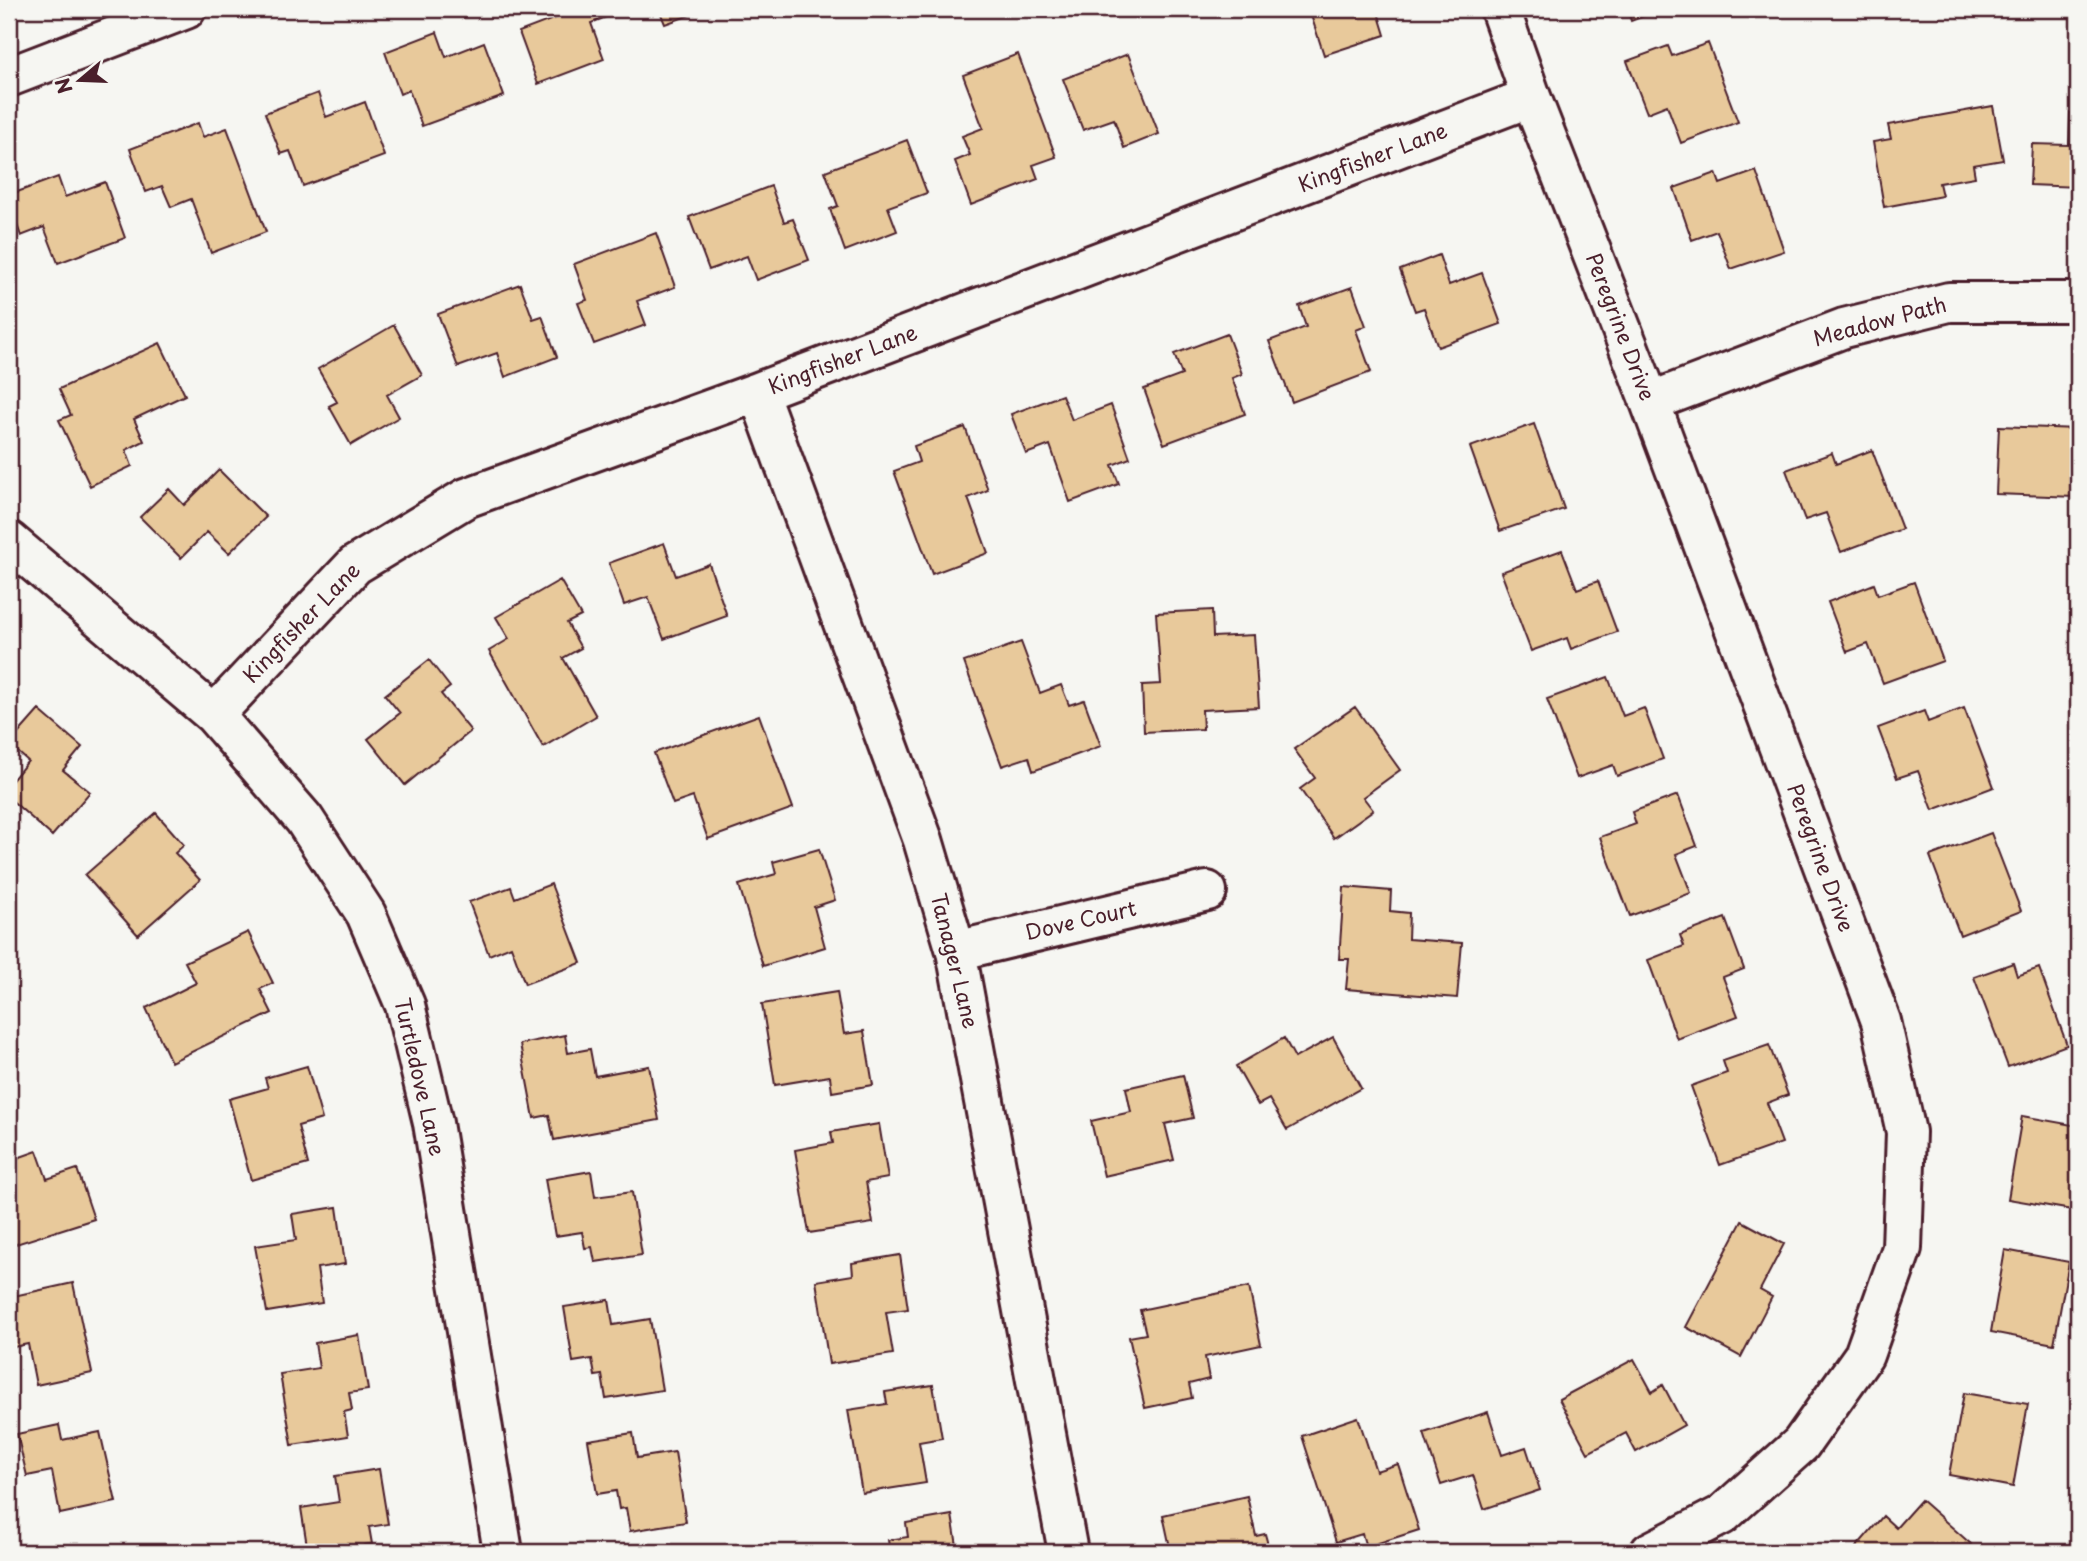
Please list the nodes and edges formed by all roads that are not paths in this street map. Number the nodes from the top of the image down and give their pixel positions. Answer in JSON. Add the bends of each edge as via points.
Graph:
{"nodes":[{"id":1,"x":186,"y":9,"type":"edge"},
{"id":2,"x":1500,"y":9,"type":"edge"},
{"id":3,"x":9,"y":77,"type":"edge"},
{"id":4,"x":1531,"y":97,"type":"junction"},
{"id":5,"x":2078,"y":304,"type":"edge"},
{"id":6,"x":758,"y":392,"type":"junction"},
{"id":7,"x":1650,"y":402,"type":"junction"},
{"id":8,"x":9,"y":541,"type":"edge"},
{"id":9,"x":214,"y":715,"type":"junction"},
{"id":10,"x":1207,"y":891,"type":"dead end"},
{"id":11,"x":956,"y":951,"type":"junction"},
{"id":12,"x":503,"y":1552,"type":"edge"},
{"id":13,"x":1068,"y":1552,"type":"edge"},
{"id":14,"x":1650,"y":1552,"type":"edge"}],
"edges":[{"from":1,"to":3,"type":"street"},
{"from":2,"to":4,"type":"street","name":"Peregrine Drive"},
{"from":4,"to":6,"type":"street","name":"Kingfisher Lane"},
{"from":4,"to":7,"type":"street","name":"Peregrine Drive"},
{"from":5,"to":7,"type":"street","name":"Meadow Path","via":[[1949,302],[1844,328]]},
{"from":6,"to":9,"type":"street","name":"Kingfisher Lane","via":[[466,498],[355,565]]},
{"from":6,"to":11,"type":"street","name":"Tanager Lane","via":[[923,840]]},
{"from":7,"to":14,"type":"street","name":"Peregrine Drive","via":[[1881,1021],[1906,1132],[1902,1248],[1864,1355],[1801,1444],[1722,1515]]},
{"from":8,"to":9,"type":"street","name":"Turtledove Lane"},
{"from":9,"to":12,"type":"street","name":"Turtledove Lane","via":[[304,819],[366,914],[405,1005],[433,1123]]},
{"from":10,"to":11,"type":"street","name":"Dove Court"},
{"from":11,"to":13,"type":"street","name":"Tanager Lane"}]}
